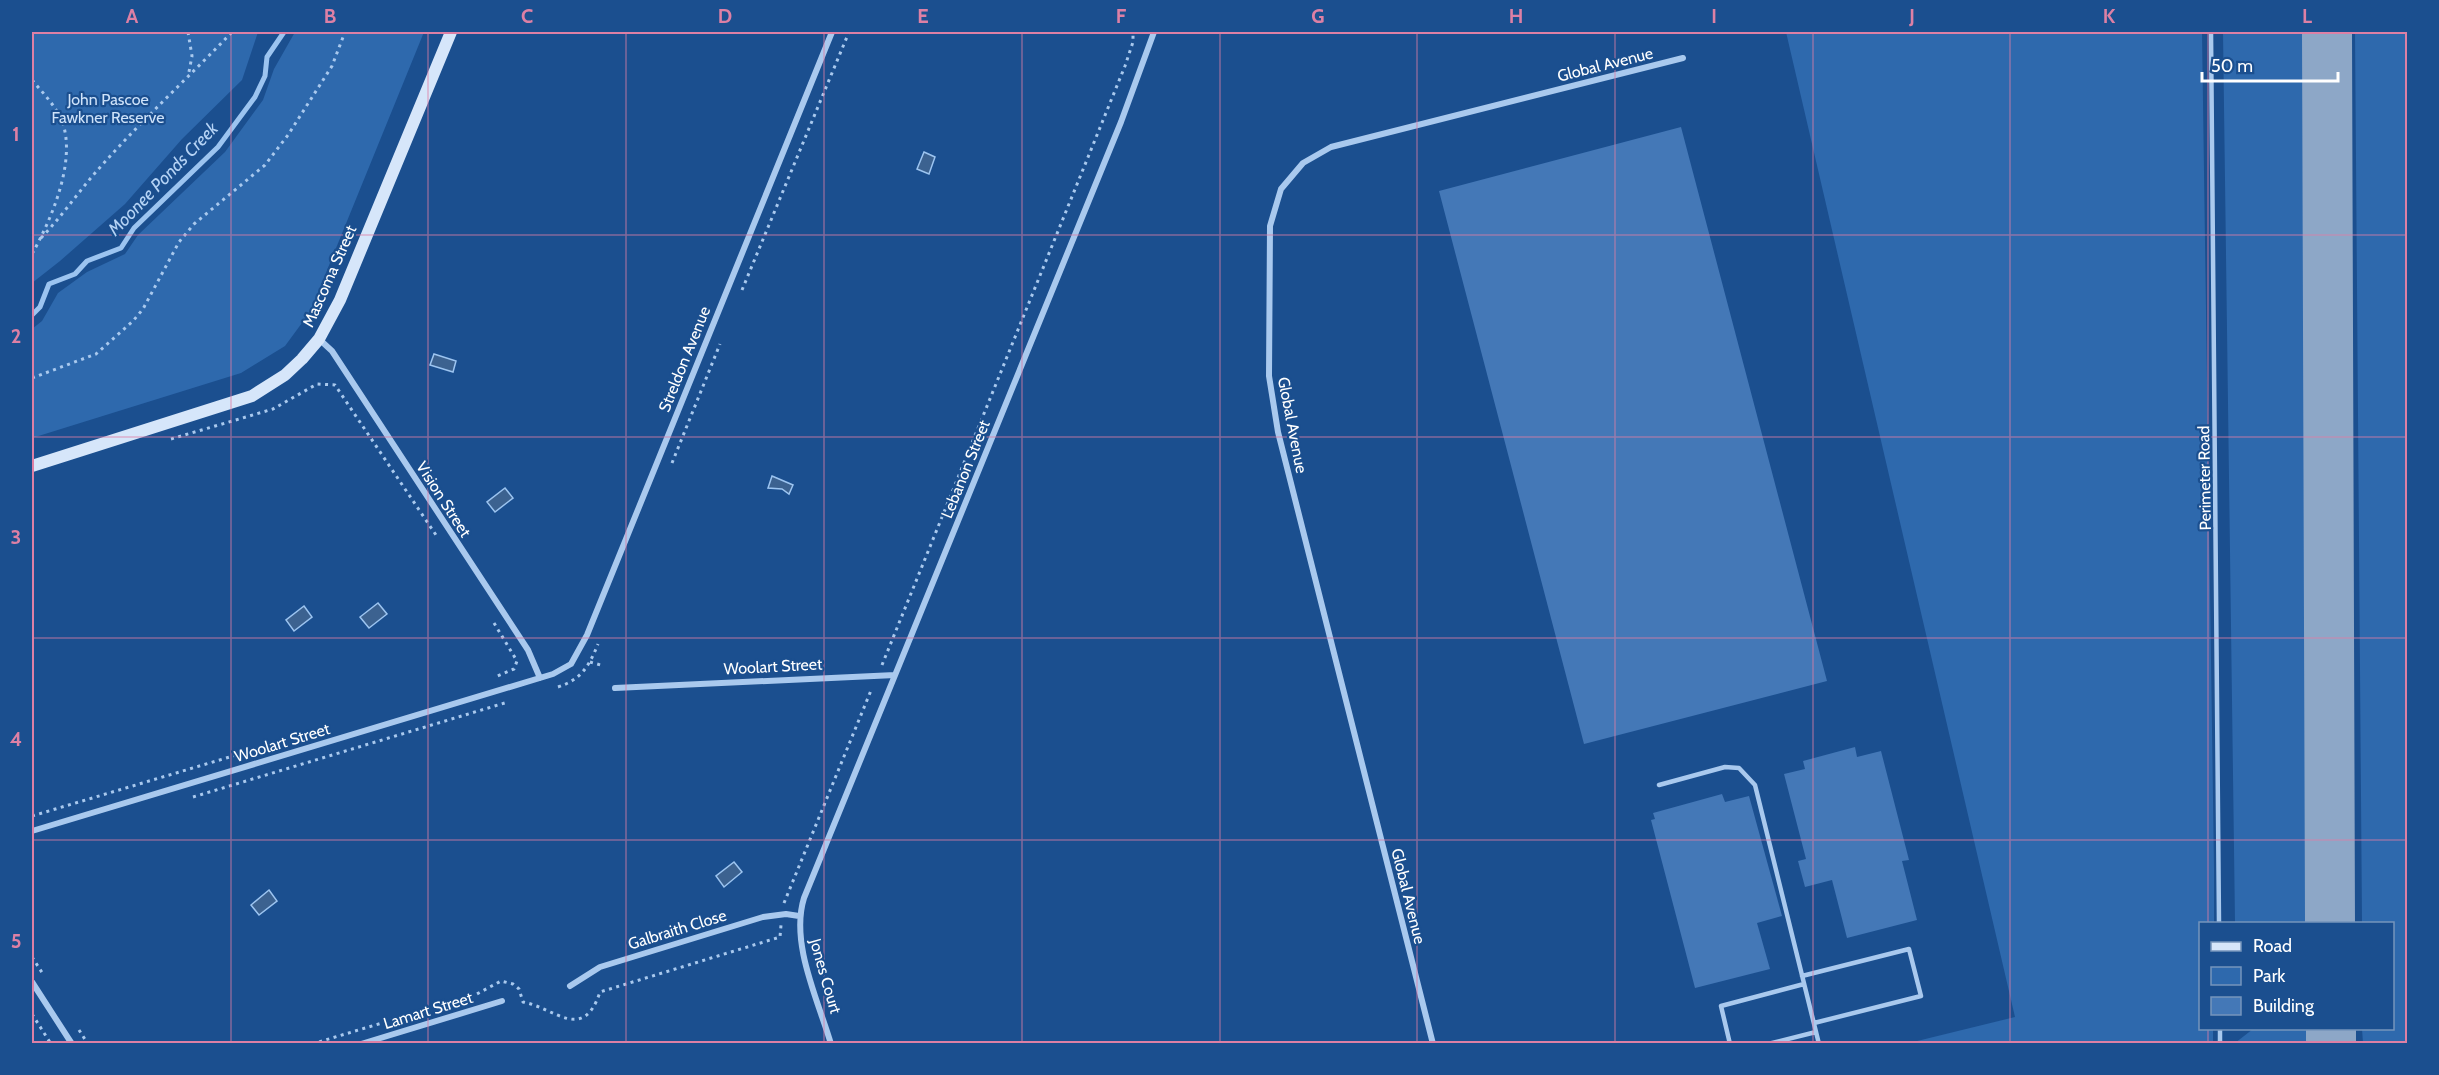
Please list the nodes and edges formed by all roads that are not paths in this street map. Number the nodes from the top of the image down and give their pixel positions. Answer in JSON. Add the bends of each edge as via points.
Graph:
{"nodes":[{"id":1,"x":451,"y":32,"type":"edge"},
{"id":2,"x":832,"y":32,"type":"edge"},
{"id":3,"x":1154,"y":32,"type":"edge"},
{"id":4,"x":2211,"y":32,"type":"edge"},
{"id":5,"x":1683,"y":58,"type":"dead end"},
{"id":6,"x":319,"y":339,"type":"junction"},
{"id":7,"x":32,"y":465,"type":"edge"},
{"id":8,"x":896,"y":675,"type":"junction"},
{"id":9,"x":540,"y":678,"type":"junction"},
{"id":10,"x":615,"y":688,"type":"dead end"},
{"id":11,"x":1659,"y":785,"type":"dead end"},
{"id":12,"x":32,"y":831,"type":"edge"},
{"id":13,"x":799,"y":916,"type":"junction"},
{"id":14,"x":2219,"y":922,"type":"edge"},
{"id":15,"x":1802,"y":976,"type":"junction"},
{"id":16,"x":32,"y":982,"type":"edge"},
{"id":17,"x":1804,"y":984,"type":"junction"},
{"id":18,"x":570,"y":986,"type":"dead end"},
{"id":19,"x":502,"y":1002,"type":"dead end"},
{"id":20,"x":1814,"y":1023,"type":"junction"},
{"id":21,"x":1816,"y":1032,"type":"junction"},
{"id":22,"x":72,"y":1044,"type":"edge"},
{"id":23,"x":361,"y":1044,"type":"edge"},
{"id":24,"x":831,"y":1044,"type":"edge"},
{"id":25,"x":1433,"y":1044,"type":"edge"},
{"id":26,"x":1730,"y":1044,"type":"edge"},
{"id":27,"x":1768,"y":1044,"type":"edge"},
{"id":28,"x":1819,"y":1044,"type":"edge"}],
"edges":[{"from":1,"to":6,"type":"main road","name":"Mascoma Street","via":[[340,300]]},
{"from":2,"to":9,"type":"street","name":"Streldon Avenue","via":[[587,635],[571,664]]},
{"from":3,"to":8,"type":"street","name":"Lebanon Street","via":[[1136,85]]},
{"from":4,"to":14,"type":"lane","name":"Perimeter Road"},
{"from":5,"to":25,"type":"street","name":"Global Avenue","via":[[1331,147],[1304,163],[1281,189],[1270,226],[1269,376],[1278,432]]},
{"from":6,"to":7,"type":"main road","name":"Mascoma Street","via":[[285,375],[252,396]]},
{"from":6,"to":9,"type":"street","name":"Vision Street","via":[[332,351],[528,650]]},
{"from":8,"to":10,"type":"street","name":"Woolart Street"},
{"from":8,"to":13,"type":"street","name":"Lebanon Street"},
{"from":9,"to":12,"type":"street","name":"Woolart Street"},
{"from":11,"to":15,"type":"lane","via":[[1725,767],[1746,772],[1755,785]]},
{"from":13,"to":18,"type":"street","name":"Galbraith Close","via":[[763,917],[600,967]]},
{"from":13,"to":24,"type":"street","name":"Jones Court","via":[[799,935]]},
{"from":15,"to":17,"type":"lane"},
{"from":15,"to":20,"type":"lane","via":[[1909,948],[1921,996]]},
{"from":16,"to":22,"type":"street"},
{"from":17,"to":20,"type":"lane"},
{"from":17,"to":26,"type":"lane","via":[[1721,1006]]},
{"from":19,"to":23,"type":"street","name":"Lamart Street"},
{"from":20,"to":21,"type":"lane"},
{"from":21,"to":27,"type":"lane"},
{"from":21,"to":28,"type":"lane"}]}
